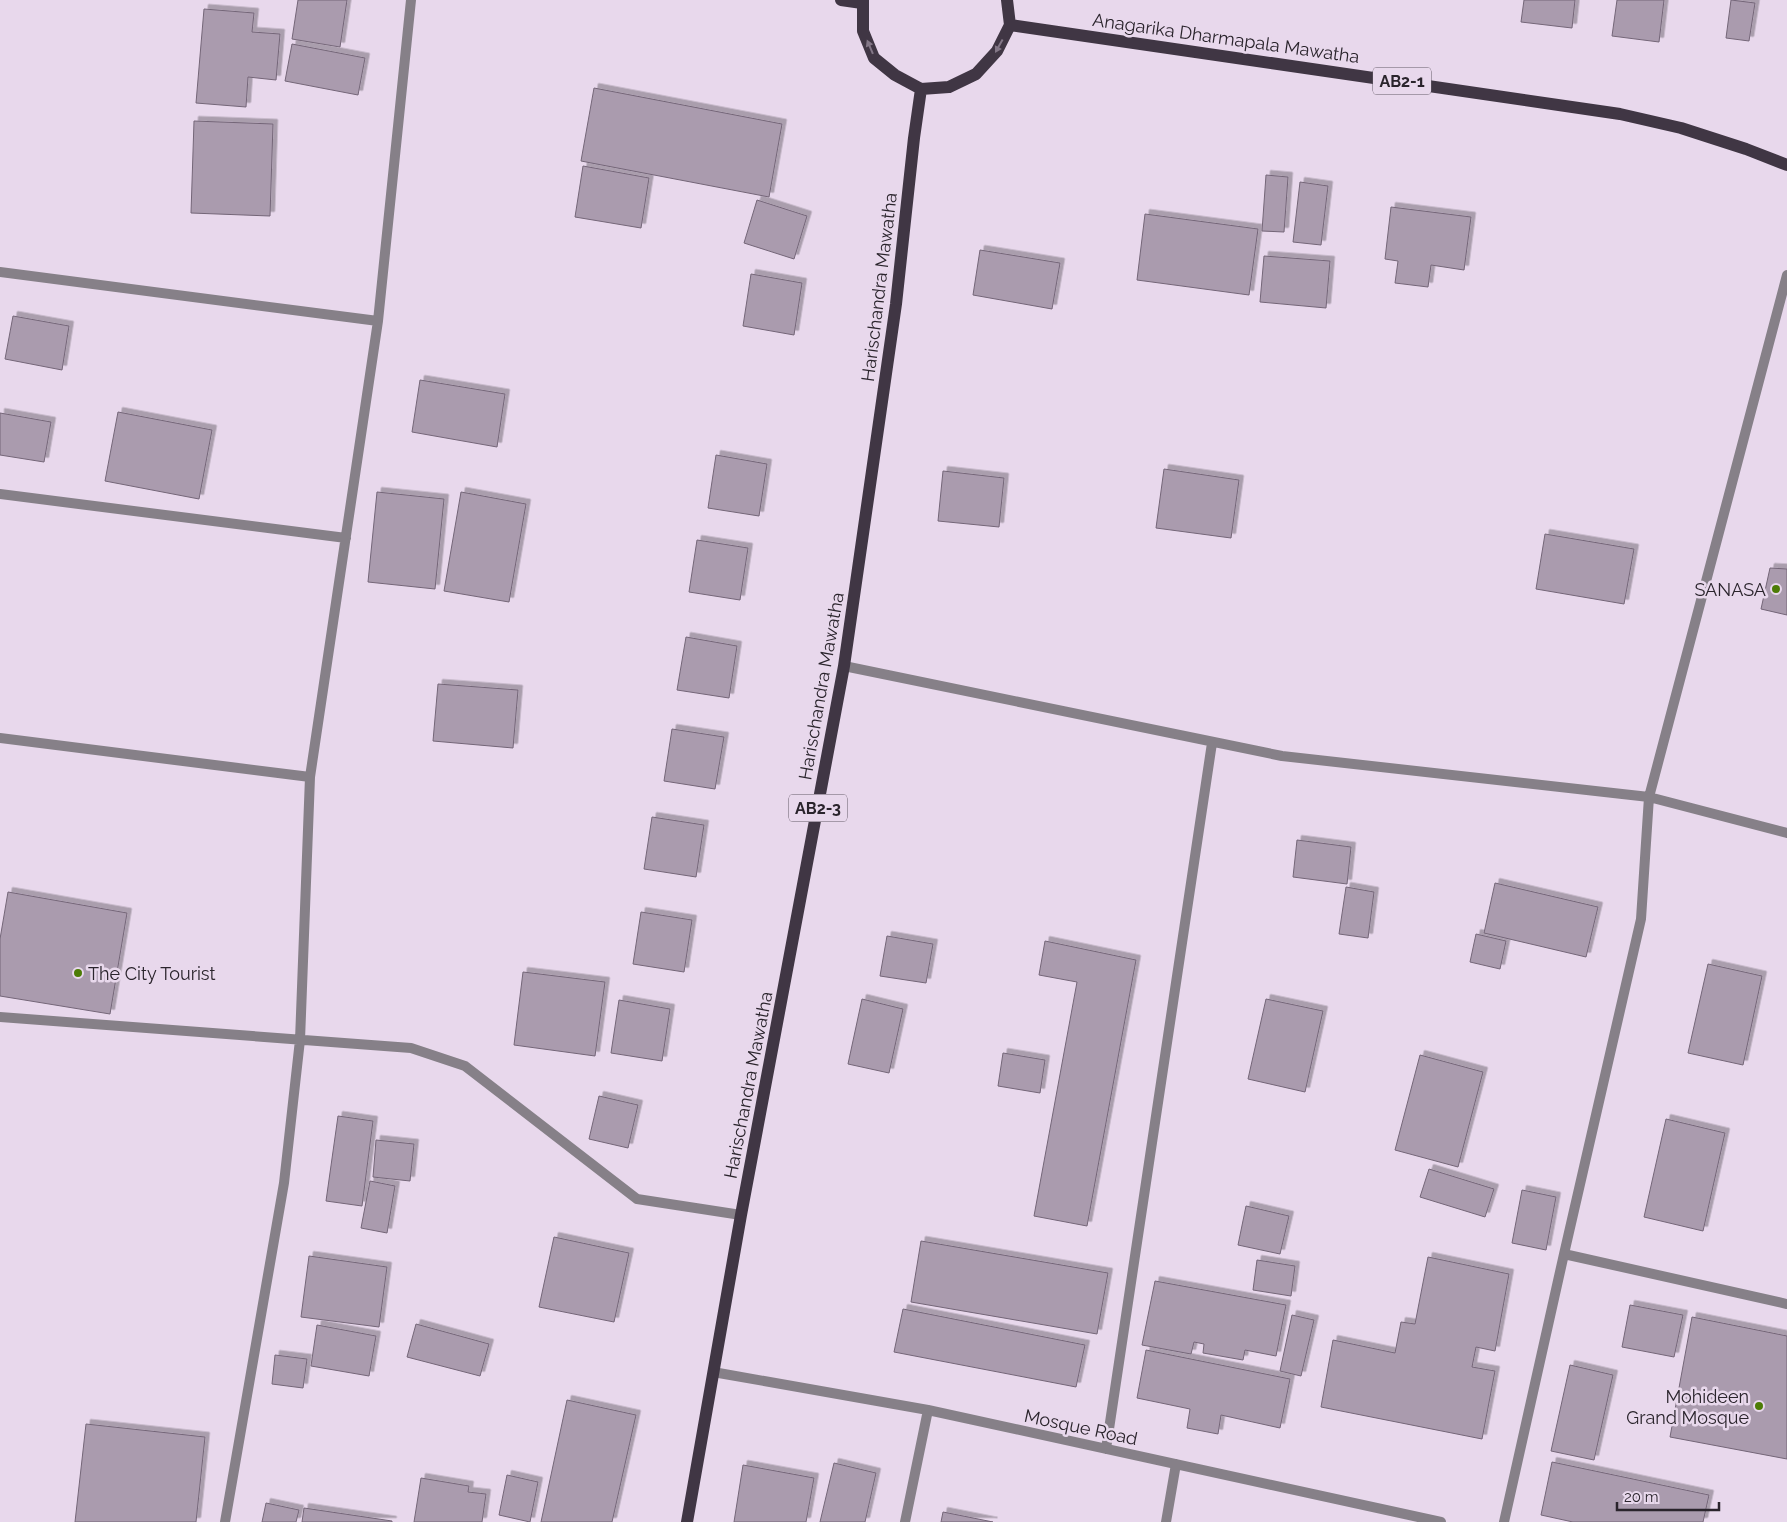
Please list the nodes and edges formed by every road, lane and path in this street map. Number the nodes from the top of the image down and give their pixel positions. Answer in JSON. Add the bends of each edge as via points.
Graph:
{"nodes":[{"id":1,"x":411,"y":0,"type":"edge"},
{"id":2,"x":841,"y":0,"type":"edge"},
{"id":3,"x":1007,"y":0,"type":"edge"},
{"id":4,"x":862,"y":2,"type":"edge"},
{"id":5,"x":1010,"y":25,"type":"junction"},
{"id":6,"x":921,"y":89,"type":"junction"},
{"id":7,"x":1787,"y":165,"type":"edge"},
{"id":8,"x":0,"y":272,"type":"edge"},
{"id":9,"x":1787,"y":275,"type":"edge"},
{"id":10,"x":378,"y":321,"type":"junction"},
{"id":11,"x":0,"y":494,"type":"edge"},
{"id":12,"x":346,"y":538,"type":"junction"},
{"id":13,"x":844,"y":666,"type":"junction"},
{"id":14,"x":0,"y":738,"type":"edge"},
{"id":15,"x":1212,"y":742,"type":"junction"},
{"id":16,"x":310,"y":777,"type":"junction"},
{"id":17,"x":1649,"y":798,"type":"junction"},
{"id":18,"x":1787,"y":833,"type":"edge"},
{"id":19,"x":1,"y":1018,"type":"edge"},
{"id":20,"x":300,"y":1040,"type":"junction"},
{"id":21,"x":741,"y":1215,"type":"junction"},
{"id":22,"x":1564,"y":1254,"type":"junction"},
{"id":23,"x":1787,"y":1304,"type":"edge"},
{"id":24,"x":713,"y":1372,"type":"junction"},
{"id":25,"x":928,"y":1410,"type":"junction"},
{"id":26,"x":1106,"y":1449,"type":"junction"},
{"id":27,"x":1176,"y":1464,"type":"junction"},
{"id":28,"x":225,"y":1522,"type":"edge"},
{"id":29,"x":687,"y":1522,"type":"edge"},
{"id":30,"x":905,"y":1522,"type":"edge"},
{"id":31,"x":1166,"y":1522,"type":"edge"},
{"id":32,"x":1441,"y":1522,"type":"edge"},
{"id":33,"x":1504,"y":1522,"type":"edge"}],
"edges":[{"from":1,"to":10,"type":"street"},
{"from":2,"to":4,"type":"main road"},
{"from":3,"to":5,"type":"main road"},
{"from":6,"to":4,"type":"main road","one_way":true,"via":[[895,75],[874,58],[863,30]]},
{"from":5,"to":6,"type":"main road","one_way":true,"via":[[997,51],[976,74],[949,87]]},
{"from":5,"to":7,"type":"main road","name":"Anagarika Dharmapala Mawatha","number":"AB2-1","via":[[1620,114],[1681,128]]},
{"from":6,"to":13,"type":"main road","name":"Harischandra Mawatha","number":"AB2-3","via":[[896,304]]},
{"from":8,"to":10,"type":"street"},
{"from":9,"to":17,"type":"street"},
{"from":10,"to":12,"type":"street"},
{"from":11,"to":12,"type":"street"},
{"from":12,"to":16,"type":"street"},
{"from":13,"to":15,"type":"street"},
{"from":13,"to":21,"type":"main road","name":"Harischandra Mawatha","number":"AB2-3"},
{"from":14,"to":16,"type":"street"},
{"from":15,"to":17,"type":"street","via":[[1282,756]]},
{"from":15,"to":26,"type":"street"},
{"from":16,"to":20,"type":"street"},
{"from":17,"to":18,"type":"street"},
{"from":17,"to":22,"type":"street","via":[[1641,919]]},
{"from":19,"to":20,"type":"street"},
{"from":20,"to":21,"type":"street","via":[[411,1048],[465,1066],[637,1199]]},
{"from":20,"to":28,"type":"street","via":[[284,1183]]},
{"from":21,"to":24,"type":"main road","name":"Harischandra Mawatha","number":"AB2-3"},
{"from":22,"to":23,"type":"street"},
{"from":22,"to":33,"type":"street"},
{"from":24,"to":25,"type":"street","name":"Mosque Road"},
{"from":24,"to":29,"type":"main road","name":"Harischandra Mawatha","number":"AB2-3"},
{"from":25,"to":26,"type":"street","name":"Mosque Road"},
{"from":25,"to":30,"type":"street"},
{"from":26,"to":27,"type":"street","name":"Mosque Road"},
{"from":27,"to":31,"type":"street"},
{"from":27,"to":32,"type":"street","name":"Mosque Road"}]}
